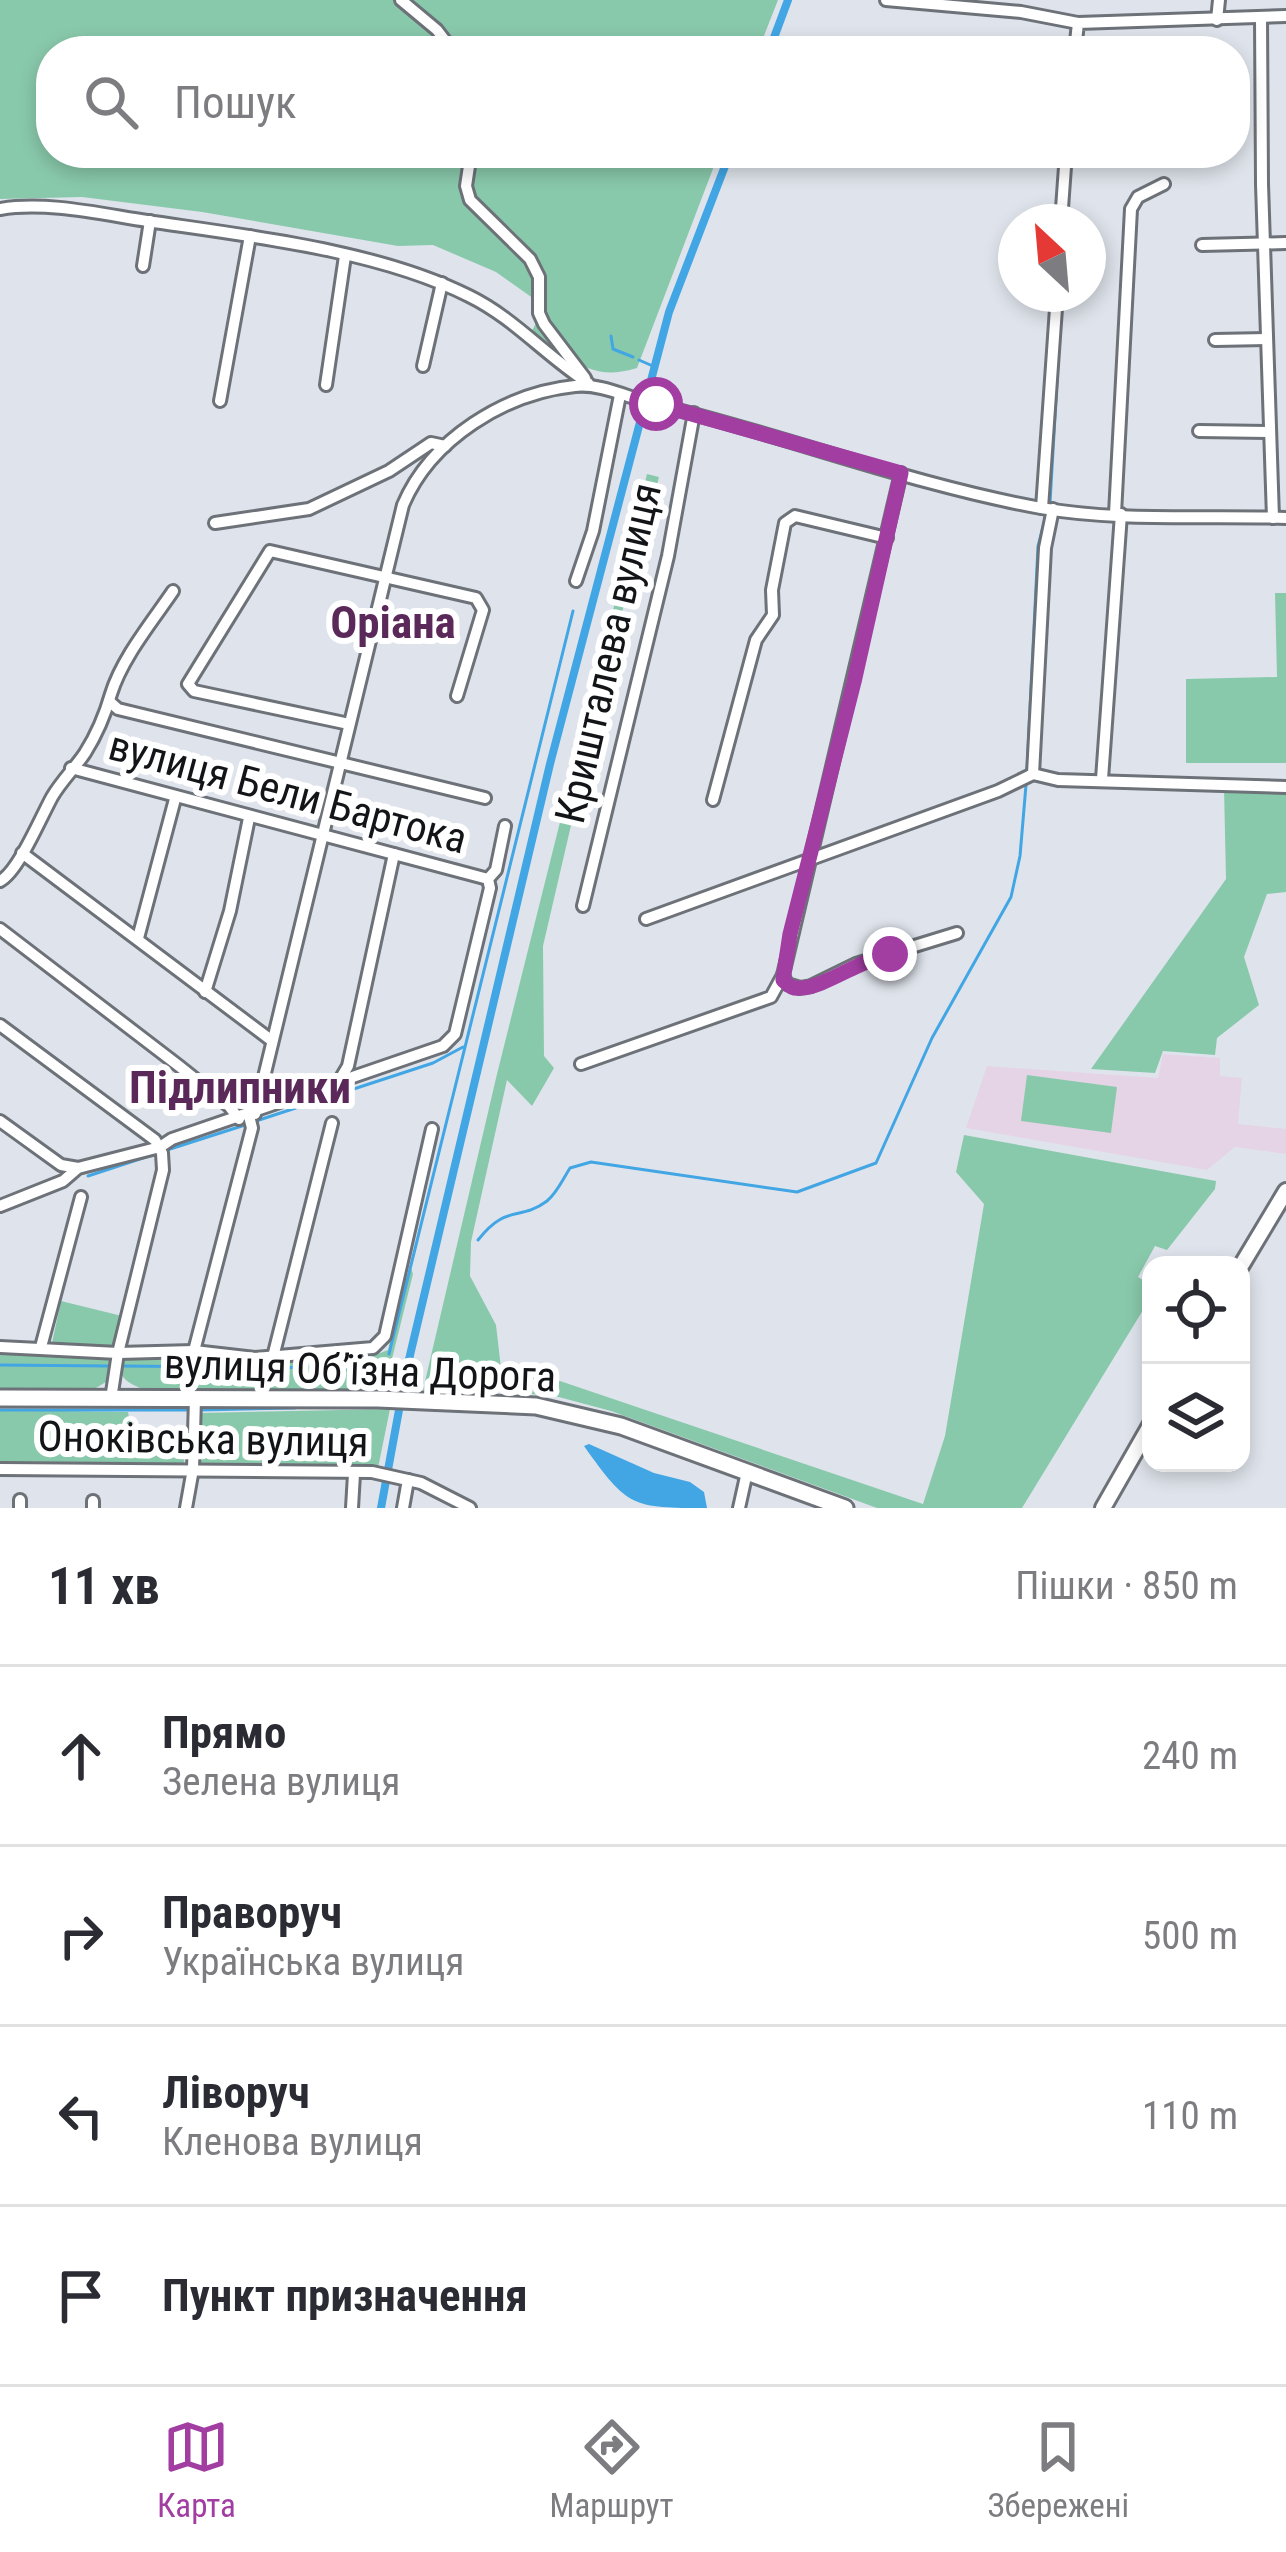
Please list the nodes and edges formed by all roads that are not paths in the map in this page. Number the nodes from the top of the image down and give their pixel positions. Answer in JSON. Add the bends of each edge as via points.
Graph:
{"nodes":[{"id":1,"x":400,"y":0,"type":"edge"},
{"id":2,"x":886,"y":0,"type":"edge"},
{"id":3,"x":1219,"y":0,"type":"edge"},
{"id":4,"x":1286,"y":16,"type":"edge"},
{"id":5,"x":1262,"y":17,"type":"junction"},
{"id":6,"x":1217,"y":20,"type":"junction"},
{"id":7,"x":1078,"y":22,"type":"junction"},
{"id":8,"x":442,"y":36,"type":"edge"},
{"id":9,"x":1077,"y":36,"type":"edge"},
{"id":10,"x":469,"y":168,"type":"edge"},
{"id":11,"x":1065,"y":168,"type":"edge"},
{"id":12,"x":1164,"y":184,"type":"dead end"},
{"id":13,"x":1062,"y":204,"type":"edge"},
{"id":14,"x":0,"y":209,"type":"edge"},
{"id":15,"x":150,"y":221,"type":"junction"},
{"id":16,"x":250,"y":236,"type":"junction"},
{"id":17,"x":1265,"y":243,"type":"junction"},
{"id":18,"x":1286,"y":243,"type":"edge"},
{"id":19,"x":1202,"y":244,"type":"dead end"},
{"id":20,"x":345,"y":256,"type":"junction"},
{"id":21,"x":143,"y":266,"type":"dead end"},
{"id":22,"x":442,"y":283,"type":"junction"},
{"id":23,"x":1056,"y":312,"type":"edge"},
{"id":24,"x":1267,"y":339,"type":"junction"},
{"id":25,"x":1215,"y":340,"type":"dead end"},
{"id":26,"x":423,"y":366,"type":"dead end"},
{"id":27,"x":326,"y":385,"type":"dead end"},
{"id":28,"x":591,"y":385,"type":"junction"},
{"id":29,"x":625,"y":396,"type":"junction"},
{"id":30,"x":220,"y":401,"type":"dead end"},
{"id":31,"x":694,"y":413,"type":"junction"},
{"id":32,"x":1199,"y":431,"type":"dead end"},
{"id":33,"x":1268,"y":433,"type":"junction"},
{"id":34,"x":445,"y":446,"type":"junction"},
{"id":35,"x":901,"y":473,"type":"junction"},
{"id":36,"x":1047,"y":509,"type":"junction"},
{"id":37,"x":1118,"y":514,"type":"junction"},
{"id":38,"x":1279,"y":518,"type":"edge"},
{"id":39,"x":214,"y":523,"type":"dead end"},
{"id":40,"x":887,"y":538,"type":"junction"},
{"id":41,"x":385,"y":576,"type":"junction"},
{"id":42,"x":576,"y":581,"type":"dead end"},
{"id":43,"x":172,"y":591,"type":"dead end"},
{"id":44,"x":457,"y":696,"type":"dead end"},
{"id":45,"x":110,"y":702,"type":"junction"},
{"id":46,"x":349,"y":724,"type":"junction"},
{"id":47,"x":340,"y":761,"type":"junction"},
{"id":48,"x":71,"y":768,"type":"junction"},
{"id":49,"x":1033,"y":774,"type":"junction"},
{"id":50,"x":1102,"y":779,"type":"junction"},
{"id":51,"x":1286,"y":787,"type":"edge"},
{"id":52,"x":484,"y":797,"type":"dead end"},
{"id":53,"x":175,"y":799,"type":"junction"},
{"id":54,"x":713,"y":800,"type":"dead end"},
{"id":55,"x":249,"y":818,"type":"junction"},
{"id":56,"x":505,"y":826,"type":"dead end"},
{"id":57,"x":323,"y":836,"type":"junction"},
{"id":58,"x":22,"y":853,"type":"junction"},
{"id":59,"x":394,"y":854,"type":"junction"},
{"id":60,"x":810,"y":859,"type":"junction"},
{"id":61,"x":488,"y":879,"type":"junction"},
{"id":62,"x":0,"y":881,"type":"edge"},
{"id":63,"x":583,"y":906,"type":"dead end"},
{"id":64,"x":646,"y":919,"type":"dead end"},
{"id":65,"x":0,"y":928,"type":"edge"},
{"id":66,"x":957,"y":933,"type":"dead end"},
{"id":67,"x":138,"y":938,"type":"junction"},
{"id":68,"x":782,"y":975,"type":"junction"},
{"id":69,"x":205,"y":992,"type":"junction"},
{"id":70,"x":0,"y":1025,"type":"edge"},
{"id":71,"x":271,"y":1040,"type":"junction"},
{"id":72,"x":580,"y":1064,"type":"dead end"},
{"id":73,"x":336,"y":1085,"type":"junction"},
{"id":74,"x":248,"y":1116,"type":"junction"},
{"id":75,"x":0,"y":1121,"type":"edge"},
{"id":76,"x":332,"y":1123,"type":"dead end"},
{"id":77,"x":432,"y":1130,"type":"dead end"},
{"id":78,"x":160,"y":1147,"type":"junction"},
{"id":79,"x":78,"y":1168,"type":"junction"},
{"id":80,"x":1286,"y":1191,"type":"edge"},
{"id":81,"x":81,"y":1197,"type":"dead end"},
{"id":82,"x":0,"y":1207,"type":"edge"},
{"id":83,"x":1247,"y":1256,"type":"edge"},
{"id":84,"x":0,"y":1347,"type":"edge"},
{"id":85,"x":41,"y":1347,"type":"junction"},
{"id":86,"x":194,"y":1351,"type":"junction"},
{"id":87,"x":118,"y":1353,"type":"junction"},
{"id":88,"x":273,"y":1357,"type":"junction"},
{"id":89,"x":0,"y":1398,"type":"edge"},
{"id":90,"x":195,"y":1398,"type":"junction"},
{"id":91,"x":111,"y":1399,"type":"junction"},
{"id":92,"x":1142,"y":1439,"type":"edge"},
{"id":93,"x":193,"y":1468,"type":"junction"},
{"id":94,"x":0,"y":1469,"type":"edge"},
{"id":95,"x":746,"y":1472,"type":"junction"},
{"id":96,"x":354,"y":1474,"type":"junction"},
{"id":97,"x":404,"y":1479,"type":"junction"},
{"id":98,"x":186,"y":1508,"type":"edge"},
{"id":99,"x":352,"y":1508,"type":"edge"},
{"id":100,"x":403,"y":1508,"type":"edge"},
{"id":101,"x":470,"y":1508,"type":"edge"},
{"id":102,"x":739,"y":1508,"type":"edge"},
{"id":103,"x":845,"y":1508,"type":"edge"},
{"id":104,"x":1102,"y":1508,"type":"edge"}],
"edges":[{"from":1,"to":8,"type":"street"},
{"from":2,"to":7,"type":"street"},
{"from":3,"to":6,"type":"street"},
{"from":4,"to":5,"type":"street"},
{"from":5,"to":6,"type":"street"},
{"from":5,"to":17,"type":"street"},
{"from":6,"to":7,"type":"street"},
{"from":7,"to":9,"type":"street"},
{"from":10,"to":28,"type":"street","via":[[470,200],[530,259],[544,324]]},
{"from":11,"to":13,"type":"street"},
{"from":12,"to":37,"type":"street","via":[[1131,209]]},
{"from":14,"to":15,"type":"street"},
{"from":15,"to":16,"type":"street"},
{"from":15,"to":21,"type":"street"},
{"from":16,"to":20,"type":"street"},
{"from":16,"to":30,"type":"street"},
{"from":17,"to":18,"type":"street"},
{"from":17,"to":19,"type":"street"},
{"from":17,"to":24,"type":"street"},
{"from":20,"to":22,"type":"street"},
{"from":20,"to":27,"type":"street"},
{"from":22,"to":26,"type":"street"},
{"from":22,"to":28,"type":"street","via":[[500,312]]},
{"from":23,"to":36,"type":"street"},
{"from":24,"to":25,"type":"street"},
{"from":24,"to":33,"type":"street"},
{"from":28,"to":29,"type":"street"},
{"from":28,"to":34,"type":"street","via":[[514,401]]},
{"from":29,"to":31,"type":"street"},
{"from":29,"to":42,"type":"street"},
{"from":31,"to":35,"type":"street"},
{"from":31,"to":63,"type":"street","name":"Кришталева вулиця","via":[[668,556]]},
{"from":32,"to":33,"type":"street"},
{"from":33,"to":38,"type":"street"},
{"from":34,"to":39,"type":"street","via":[[431,443],[298,512]]},
{"from":34,"to":41,"type":"street","via":[[411,486]]},
{"from":35,"to":36,"type":"street"},
{"from":35,"to":40,"type":"street"},
{"from":36,"to":37,"type":"street"},
{"from":36,"to":49,"type":"street"},
{"from":37,"to":38,"type":"street"},
{"from":37,"to":50,"type":"street"},
{"from":40,"to":54,"type":"street","via":[[796,517],[785,523],[772,615],[756,640]]},
{"from":40,"to":60,"type":"street"},
{"from":41,"to":44,"type":"street","via":[[481,602]]},
{"from":41,"to":46,"type":"street"},
{"from":41,"to":46,"type":"street","via":[[271,551],[189,680],[194,691]]},
{"from":43,"to":45,"type":"street"},
{"from":45,"to":47,"type":"street"},
{"from":45,"to":48,"type":"street"},
{"from":46,"to":47,"type":"street"},
{"from":47,"to":52,"type":"street"},
{"from":47,"to":57,"type":"street"},
{"from":48,"to":53,"type":"street","name":"вулиця Бели Бартока"},
{"from":48,"to":58,"type":"street"},
{"from":49,"to":50,"type":"street"},
{"from":49,"to":60,"type":"street"},
{"from":50,"to":51,"type":"street"},
{"from":53,"to":55,"type":"street","name":"вулиця Бели Бартока"},
{"from":53,"to":67,"type":"street"},
{"from":55,"to":57,"type":"street","name":"вулиця Бели Бартока"},
{"from":55,"to":69,"type":"street"},
{"from":56,"to":61,"type":"street"},
{"from":57,"to":59,"type":"street","name":"вулиця Бели Бартока"},
{"from":57,"to":71,"type":"street"},
{"from":58,"to":62,"type":"street"},
{"from":58,"to":67,"type":"street"},
{"from":59,"to":61,"type":"street","name":"вулиця Бели Бартока"},
{"from":59,"to":73,"type":"street","via":[[348,1066]]},
{"from":60,"to":64,"type":"street"},
{"from":60,"to":68,"type":"street"},
{"from":61,"to":73,"type":"street","via":[[455,1034],[443,1046]]},
{"from":65,"to":74,"type":"street"},
{"from":66,"to":68,"type":"street","via":[[870,958],[805,988]]},
{"from":67,"to":69,"type":"street"},
{"from":68,"to":72,"type":"street","via":[[771,997]]},
{"from":69,"to":71,"type":"street"},
{"from":70,"to":78,"type":"street"},
{"from":71,"to":74,"type":"street"},
{"from":73,"to":74,"type":"street"},
{"from":74,"to":78,"type":"street"},
{"from":74,"to":86,"type":"street","via":[[252,1128]]},
{"from":75,"to":79,"type":"street","via":[[61,1165]]},
{"from":76,"to":88,"type":"street"},
{"from":77,"to":88,"type":"street","via":[[379,1344]]},
{"from":78,"to":79,"type":"street"},
{"from":78,"to":87,"type":"street","via":[[163,1170]]},
{"from":79,"to":82,"type":"street"},
{"from":80,"to":83,"type":"main road"},
{"from":81,"to":85,"type":"street"},
{"from":84,"to":85,"type":"street"},
{"from":85,"to":87,"type":"street"},
{"from":86,"to":87,"type":"street"},
{"from":86,"to":88,"type":"street"},
{"from":87,"to":91,"type":"street"},
{"from":89,"to":91,"type":"highway","name":"вулиця Обʼїзна Дорога"},
{"from":90,"to":91,"type":"highway","name":"вулиця Обʼїзна Дорога"},
{"from":90,"to":93,"type":"street"},
{"from":90,"to":95,"type":"highway","name":"вулиця Обʼїзна Дорога","via":[[503,1402],[583,1415]]},
{"from":92,"to":104,"type":"main road"},
{"from":93,"to":94,"type":"street","name":"Оноківська вулиця"},
{"from":93,"to":96,"type":"street","name":"Оноківська вулиця"},
{"from":93,"to":98,"type":"street"},
{"from":95,"to":102,"type":"street"},
{"from":95,"to":103,"type":"highway","name":"вулиця Обʼїзна Дорога"},
{"from":96,"to":97,"type":"street","name":"Оноківська вулиця"},
{"from":96,"to":99,"type":"street"},
{"from":97,"to":100,"type":"street"},
{"from":97,"to":101,"type":"street","name":"Оноківська вулиця"}]}
